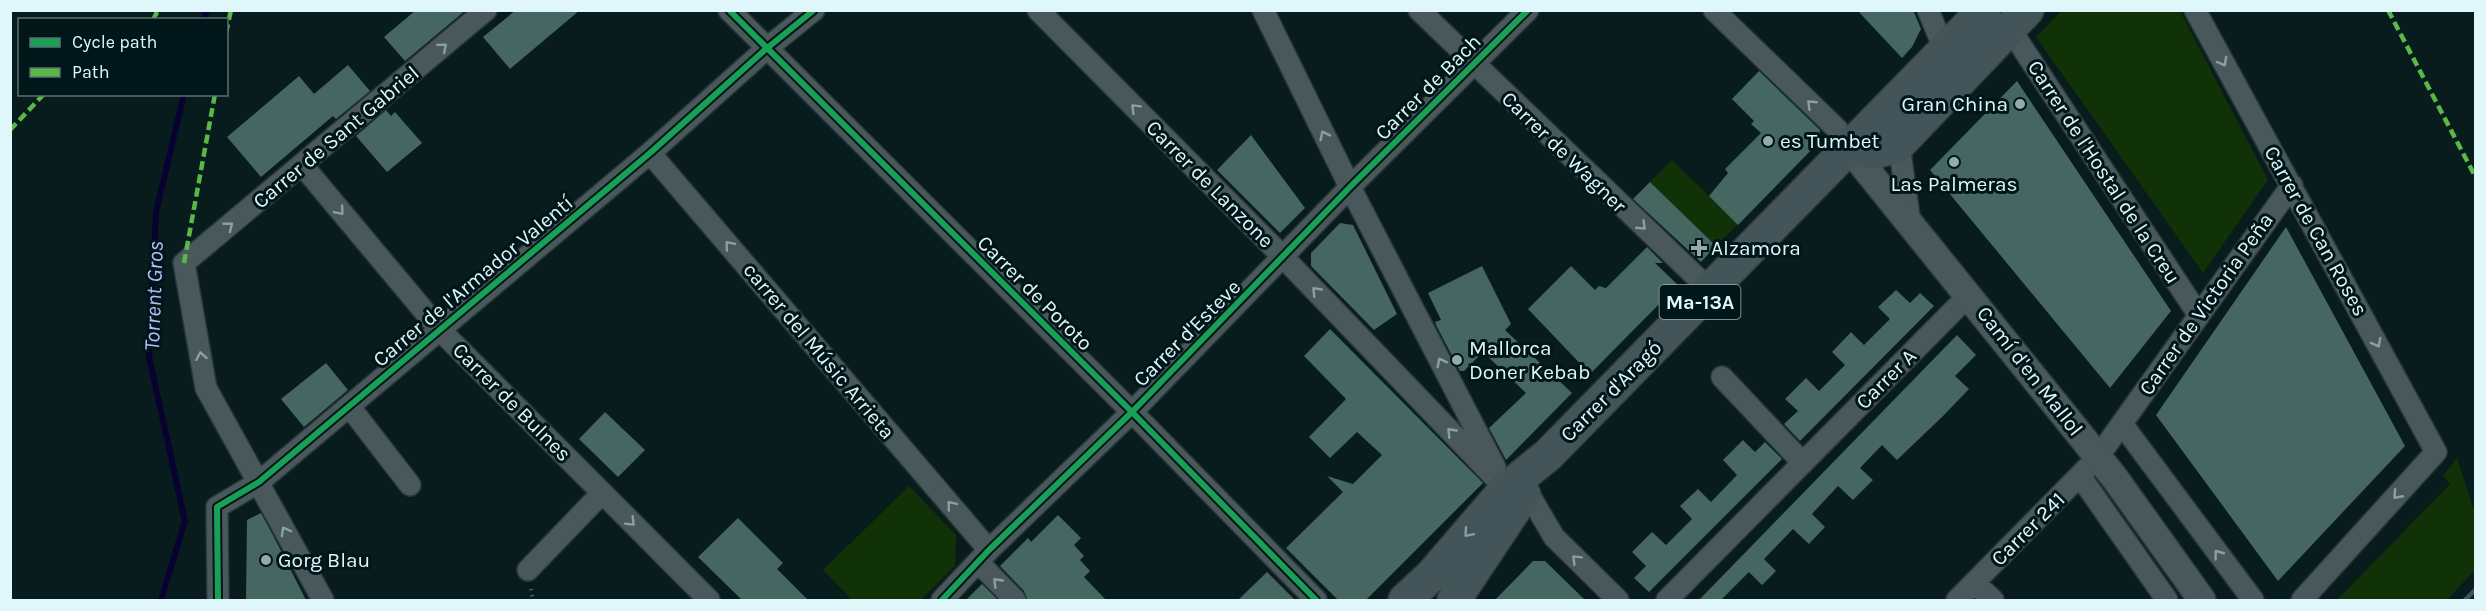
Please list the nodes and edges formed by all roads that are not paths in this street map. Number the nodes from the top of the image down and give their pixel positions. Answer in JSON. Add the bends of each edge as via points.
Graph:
{"nodes":[{"id":1,"x":486,"y":10,"type":"edge"},
{"id":2,"x":729,"y":10,"type":"edge"},
{"id":3,"x":814,"y":10,"type":"edge"},
{"id":4,"x":1038,"y":10,"type":"edge"},
{"id":5,"x":1263,"y":10,"type":"edge"},
{"id":6,"x":1419,"y":10,"type":"edge"},
{"id":7,"x":1528,"y":10,"type":"edge"},
{"id":8,"x":1714,"y":10,"type":"edge"},
{"id":9,"x":1928,"y":10,"type":"edge"},
{"id":10,"x":1984,"y":10,"type":"edge"},
{"id":11,"x":2195,"y":10,"type":"edge"},
{"id":12,"x":2019,"y":20,"type":"edge"},
{"id":13,"x":766,"y":49,"type":"junction"},
{"id":14,"x":1945,"y":51,"type":"junction"},
{"id":15,"x":1474,"y":66,"type":"junction"},
{"id":16,"x":1899,"y":144,"type":"junction"},
{"id":17,"x":1850,"y":148,"type":"junction"},
{"id":18,"x":650,"y":153,"type":"junction"},
{"id":19,"x":303,"y":166,"type":"junction"},
{"id":20,"x":2292,"y":185,"type":"junction"},
{"id":21,"x":1350,"y":187,"type":"junction"},
{"id":22,"x":1910,"y":224,"type":"junction"},
{"id":23,"x":1284,"y":258,"type":"junction"},
{"id":24,"x":1710,"y":291,"type":"junction"},
{"id":25,"x":1969,"y":295,"type":"junction"},
{"id":26,"x":2198,"y":314,"type":"junction"},
{"id":27,"x":440,"y":330,"type":"junction"},
{"id":28,"x":1722,"y":377,"type":"dead end"},
{"id":29,"x":349,"y":406,"type":"junction"},
{"id":30,"x":1132,"y":412,"type":"junction"},
{"id":31,"x":2122,"y":424,"type":"junction"},
{"id":32,"x":1803,"y":463,"type":"junction"},
{"id":33,"x":2097,"y":470,"type":"junction"},
{"id":34,"x":259,"y":482,"type":"junction"},
{"id":35,"x":410,"y":485,"type":"dead end"},
{"id":36,"x":1517,"y":490,"type":"junction"},
{"id":37,"x":602,"y":494,"type":"junction"},
{"id":38,"x":984,"y":556,"type":"junction"},
{"id":39,"x":528,"y":570,"type":"dead end"},
{"id":40,"x":1975,"y":583,"type":"junction"},
{"id":41,"x":703,"y":599,"type":"edge"},
{"id":42,"x":218,"y":600,"type":"edge"},
{"id":43,"x":323,"y":600,"type":"edge"},
{"id":44,"x":942,"y":600,"type":"edge"},
{"id":45,"x":1015,"y":600,"type":"edge"},
{"id":46,"x":1316,"y":600,"type":"edge"},
{"id":47,"x":1405,"y":600,"type":"edge"},
{"id":48,"x":1454,"y":600,"type":"edge"},
{"id":49,"x":1618,"y":600,"type":"edge"},
{"id":50,"x":1667,"y":600,"type":"edge"},
{"id":51,"x":1957,"y":600,"type":"edge"},
{"id":52,"x":1993,"y":600,"type":"edge"},
{"id":53,"x":2168,"y":600,"type":"edge"},
{"id":54,"x":2202,"y":600,"type":"edge"},
{"id":55,"x":2253,"y":600,"type":"edge"},
{"id":56,"x":2302,"y":600,"type":"edge"}],
"edges":[{"from":19,"to":1,"type":"street","name":"Carrer de Sant Gabriel","one_way":true},
{"from":2,"to":13,"type":"street","name":"Carrer de Poroto"},
{"from":3,"to":13,"type":"street","name":"Carrer de l'Armador Valentí"},
{"from":23,"to":4,"type":"street","name":"Carrer de Lanzone","one_way":true},
{"from":21,"to":5,"type":"street","one_way":true},
{"from":6,"to":15,"type":"street","name":"Carrer de Wagner"},
{"from":7,"to":15,"type":"street","name":"Carrer de Bach"},
{"from":17,"to":8,"type":"street","one_way":true,"via":[[1837,129]]},
{"from":9,"to":14,"type":"street"},
{"from":10,"to":14,"type":"main road","name":"Carrer d'Aragó","number":"Ma-13A"},
{"from":11,"to":20,"type":"street","name":"Carrer de Can Roses","one_way":true},
{"from":12,"to":16,"type":"main road"},
{"from":12,"to":26,"type":"street","name":"Carrer de l'Hostal de la Creu"},
{"from":13,"to":18,"type":"street","name":"Carrer de l'Armador Valentí"},
{"from":13,"to":30,"type":"street","name":"Carrer de Poroto"},
{"from":14,"to":17,"type":"main road","name":"Carrer d'Aragó","number":"Ma-13A"},
{"from":15,"to":21,"type":"street","name":"Carrer de Bach"},
{"from":15,"to":24,"type":"street","name":"Carrer de Wagner","one_way":true},
{"from":16,"to":17,"type":"main road","via":[[1872,153]]},
{"from":16,"to":22,"type":"street"},
{"from":17,"to":22,"type":"street","name":"Camí d'en Mallol"},
{"from":17,"to":24,"type":"main road","name":"Carrer d'Aragó","number":"Ma-13A"},
{"from":18,"to":27,"type":"street","name":"Carrer de l'Armador Valentí"},
{"from":38,"to":18,"type":"street","name":"carrer del Músic Arrieta","one_way":true},
{"from":19,"to":27,"type":"street","name":"Carrer de Bulnes","one_way":true},
{"from":34,"to":19,"type":"street","name":"Carrer de Sant Gabriel","one_way":true,"via":[[206,388],[184,263]]},
{"from":20,"to":26,"type":"street","name":"Carrer de Victoria Peña"},
{"from":20,"to":56,"type":"street","name":"Carrer de Can Roses","one_way":true,"via":[[2436,452]]},
{"from":21,"to":23,"type":"street","name":"Carrer d'Esteve"},
{"from":36,"to":21,"type":"street","one_way":true},
{"from":22,"to":25,"type":"street","name":"Camí d'en Mallol"},
{"from":23,"to":30,"type":"street","name":"Carrer d'Esteve"},
{"from":36,"to":23,"type":"street","name":"Carrer de Lanzone","one_way":true},
{"from":24,"to":36,"type":"main road","name":"Carrer d'Aragó","number":"Ma-13A"},
{"from":25,"to":32,"type":"street","name":"Carrer A"},
{"from":25,"to":33,"type":"street","name":"Camí d'en Mallol"},
{"from":26,"to":31,"type":"street","name":"Carrer de Victoria Peña"},
{"from":27,"to":29,"type":"street","name":"Carrer de l'Armador Valentí"},
{"from":27,"to":37,"type":"street","name":"Carrer de Bulnes"},
{"from":28,"to":32,"type":"street"},
{"from":29,"to":34,"type":"street","name":"Carrer de l'Armador Valentí"},
{"from":29,"to":35,"type":"street"},
{"from":30,"to":38,"type":"street","name":"Carrer d'Esteve"},
{"from":30,"to":46,"type":"street","name":"Carrer de Poroto"},
{"from":31,"to":33,"type":"street","name":"Carrer de Victoria Peña"},
{"from":55,"to":31,"type":"street","one_way":true},
{"from":32,"to":50,"type":"street","name":"Carrer A"},
{"from":33,"to":40,"type":"street","name":"Carrer 241"},
{"from":33,"to":53,"type":"street"},
{"from":33,"to":54,"type":"street","name":"Camí d'en Mallol"},
{"from":34,"to":42,"type":"street","name":"Carrer de l'Armador Valentí","via":[[217,507]]},
{"from":43,"to":34,"type":"street","one_way":true},
{"from":36,"to":47,"type":"main road","name":"Carrer d'Aragó","number":"Ma-13A","one_way":true},
{"from":36,"to":48,"type":"main road","via":[[1505,524]]},
{"from":49,"to":36,"type":"street","one_way":true,"via":[[1554,537]]},
{"from":37,"to":39,"type":"street"},
{"from":37,"to":41,"type":"street","name":"Carrer de Bulnes","one_way":true},
{"from":38,"to":44,"type":"street","name":"Carrer d'Esteve"},
{"from":45,"to":38,"type":"street","name":"carrer del Músic Arrieta","one_way":true},
{"from":40,"to":51,"type":"street","name":"Carrer 241"},
{"from":40,"to":52,"type":"street"}]}
